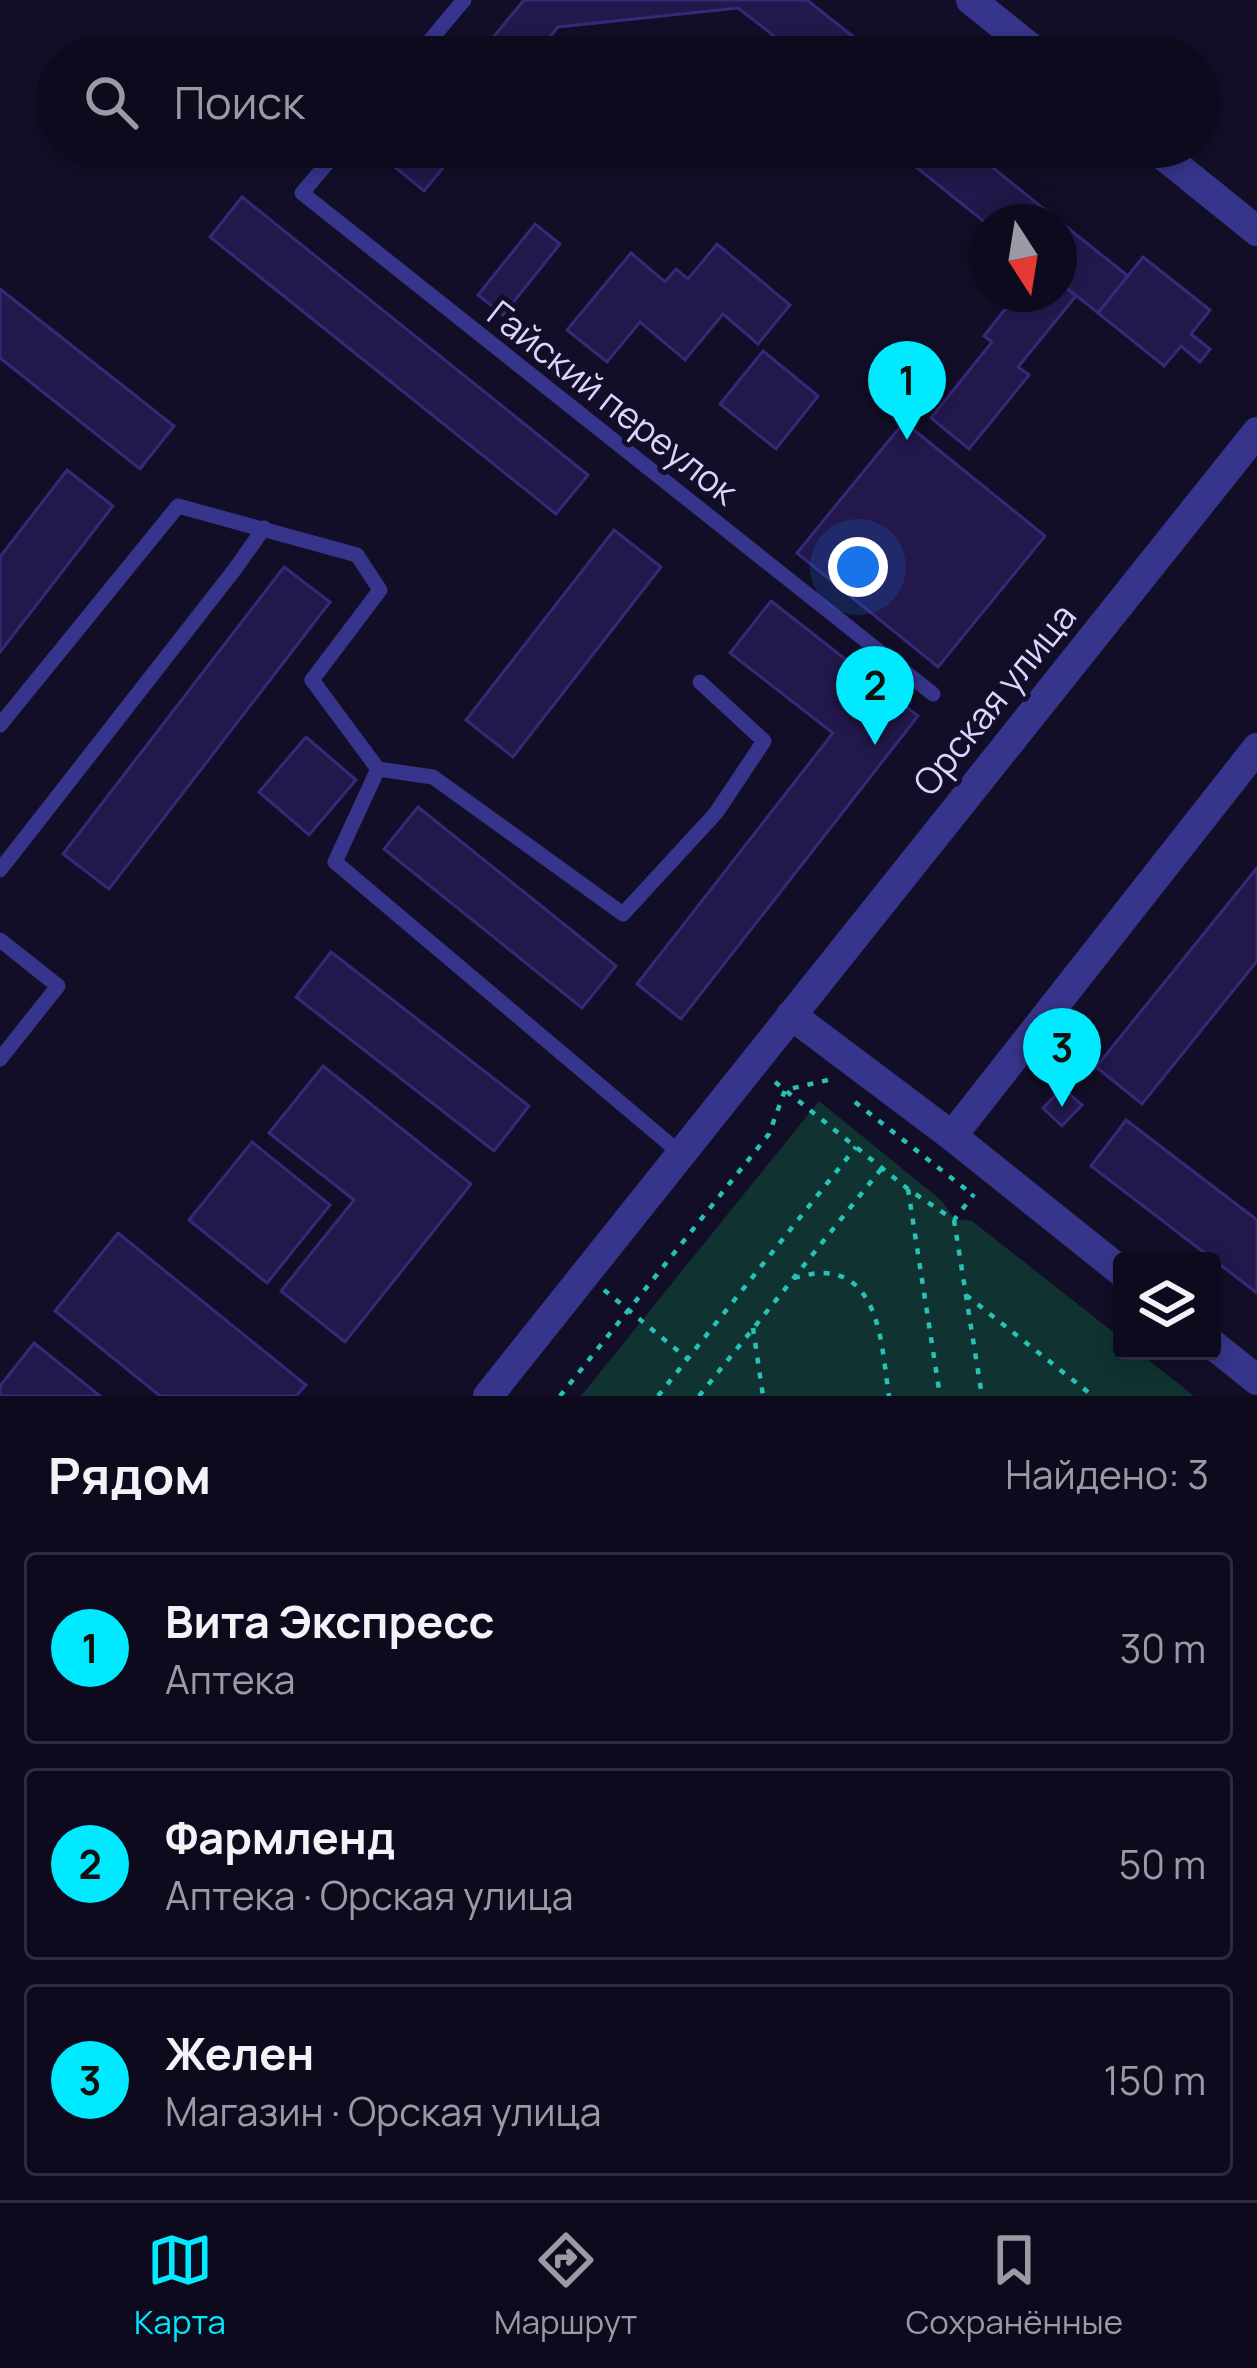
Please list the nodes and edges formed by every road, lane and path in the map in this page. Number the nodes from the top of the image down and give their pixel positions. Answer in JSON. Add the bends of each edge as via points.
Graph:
{"nodes":[{"id":1,"x":464,"y":0,"type":"edge"},
{"id":2,"x":971,"y":0,"type":"edge"},
{"id":3,"x":434,"y":36,"type":"edge"},
{"id":4,"x":1016,"y":36,"type":"edge"},
{"id":5,"x":323,"y":168,"type":"edge"},
{"id":6,"x":1179,"y":168,"type":"edge"},
{"id":7,"x":1257,"y":231,"type":"edge"},
{"id":8,"x":1257,"y":432,"type":"edge"},
{"id":9,"x":264,"y":528,"type":"junction"},
{"id":10,"x":700,"y":682,"type":"dead end"},
{"id":11,"x":933,"y":694,"type":"dead end"},
{"id":12,"x":0,"y":725,"type":"edge"},
{"id":13,"x":1257,"y":748,"type":"edge"},
{"id":14,"x":378,"y":769,"type":"junction"},
{"id":15,"x":0,"y":869,"type":"edge"},
{"id":16,"x":0,"y":940,"type":"edge"},
{"id":17,"x":791,"y":1015,"type":"junction"},
{"id":18,"x":0,"y":1059,"type":"edge"},
{"id":19,"x":752,"y":1064,"type":"junction"},
{"id":20,"x":826,"y":1078,"type":"dead end"},
{"id":21,"x":785,"y":1090,"type":"junction"},
{"id":22,"x":844,"y":1093,"type":"dead end"},
{"id":23,"x":952,"y":1136,"type":"junction"},
{"id":24,"x":856,"y":1148,"type":"junction"},
{"id":25,"x":680,"y":1153,"type":"junction"},
{"id":26,"x":882,"y":1168,"type":"junction"},
{"id":27,"x":994,"y":1170,"type":"junction"},
{"id":28,"x":908,"y":1190,"type":"junction"},
{"id":29,"x":973,"y":1195,"type":"junction"},
{"id":30,"x":954,"y":1220,"type":"junction"},
{"id":31,"x":1113,"y":1265,"type":"edge"},
{"id":32,"x":584,"y":1274,"type":"junction"},
{"id":33,"x":794,"y":1278,"type":"junction"},
{"id":34,"x":966,"y":1295,"type":"junction"},
{"id":35,"x":628,"y":1310,"type":"junction"},
{"id":36,"x":753,"y":1328,"type":"junction"},
{"id":37,"x":1221,"y":1351,"type":"edge"},
{"id":38,"x":688,"y":1359,"type":"junction"},
{"id":39,"x":1257,"y":1380,"type":"edge"},
{"id":40,"x":488,"y":1396,"type":"edge"},
{"id":41,"x":560,"y":1396,"type":"edge"},
{"id":42,"x":658,"y":1396,"type":"edge"},
{"id":43,"x":699,"y":1396,"type":"edge"},
{"id":44,"x":763,"y":1396,"type":"edge"},
{"id":45,"x":889,"y":1396,"type":"edge"},
{"id":46,"x":940,"y":1396,"type":"edge"},
{"id":47,"x":982,"y":1396,"type":"edge"},
{"id":48,"x":1093,"y":1396,"type":"edge"}],
"edges":[{"from":1,"to":3,"type":"lane"},
{"from":2,"to":4,"type":"street"},
{"from":5,"to":11,"type":"lane","name":"Гайский переулок","via":[[302,193]]},
{"from":6,"to":7,"type":"street"},
{"from":8,"to":17,"type":"street","name":"Орская улица"},
{"from":9,"to":12,"type":"lane","via":[[178,506]]},
{"from":9,"to":14,"type":"lane","via":[[357,555],[380,590],[312,680]]},
{"from":9,"to":15,"type":"lane"},
{"from":10,"to":14,"type":"lane","via":[[764,741],[716,813],[623,914],[434,777]]},
{"from":13,"to":23,"type":"street"},
{"from":14,"to":25,"type":"lane","via":[[335,862]]},
{"from":16,"to":18,"type":"lane","via":[[58,986]]},
{"from":17,"to":19,"type":"street","name":"Орская улица"},
{"from":17,"to":23,"type":"street"},
{"from":19,"to":21,"type":"path"},
{"from":19,"to":25,"type":"street","name":"Орская улица"},
{"from":20,"to":21,"type":"path"},
{"from":21,"to":24,"type":"path"},
{"from":21,"to":35,"type":"path","via":[[769,1134]]},
{"from":22,"to":29,"type":"path"},
{"from":23,"to":27,"type":"street"},
{"from":24,"to":26,"type":"path"},
{"from":24,"to":38,"type":"path"},
{"from":25,"to":32,"type":"street","name":"Орская улица"},
{"from":26,"to":28,"type":"path"},
{"from":26,"to":33,"type":"path"},
{"from":27,"to":29,"type":"path"},
{"from":27,"to":31,"type":"street"},
{"from":28,"to":30,"type":"path"},
{"from":28,"to":46,"type":"path"},
{"from":29,"to":30,"type":"path"},
{"from":30,"to":34,"type":"path"},
{"from":32,"to":35,"type":"path"},
{"from":32,"to":40,"type":"street","name":"Орская улица"},
{"from":33,"to":36,"type":"path"},
{"from":33,"to":45,"type":"path","via":[[840,1276],[872,1304]]},
{"from":34,"to":47,"type":"path"},
{"from":34,"to":48,"type":"path"},
{"from":35,"to":38,"type":"path"},
{"from":35,"to":41,"type":"path"},
{"from":36,"to":43,"type":"path"},
{"from":36,"to":44,"type":"path"},
{"from":37,"to":39,"type":"street"},
{"from":38,"to":42,"type":"path"}]}
